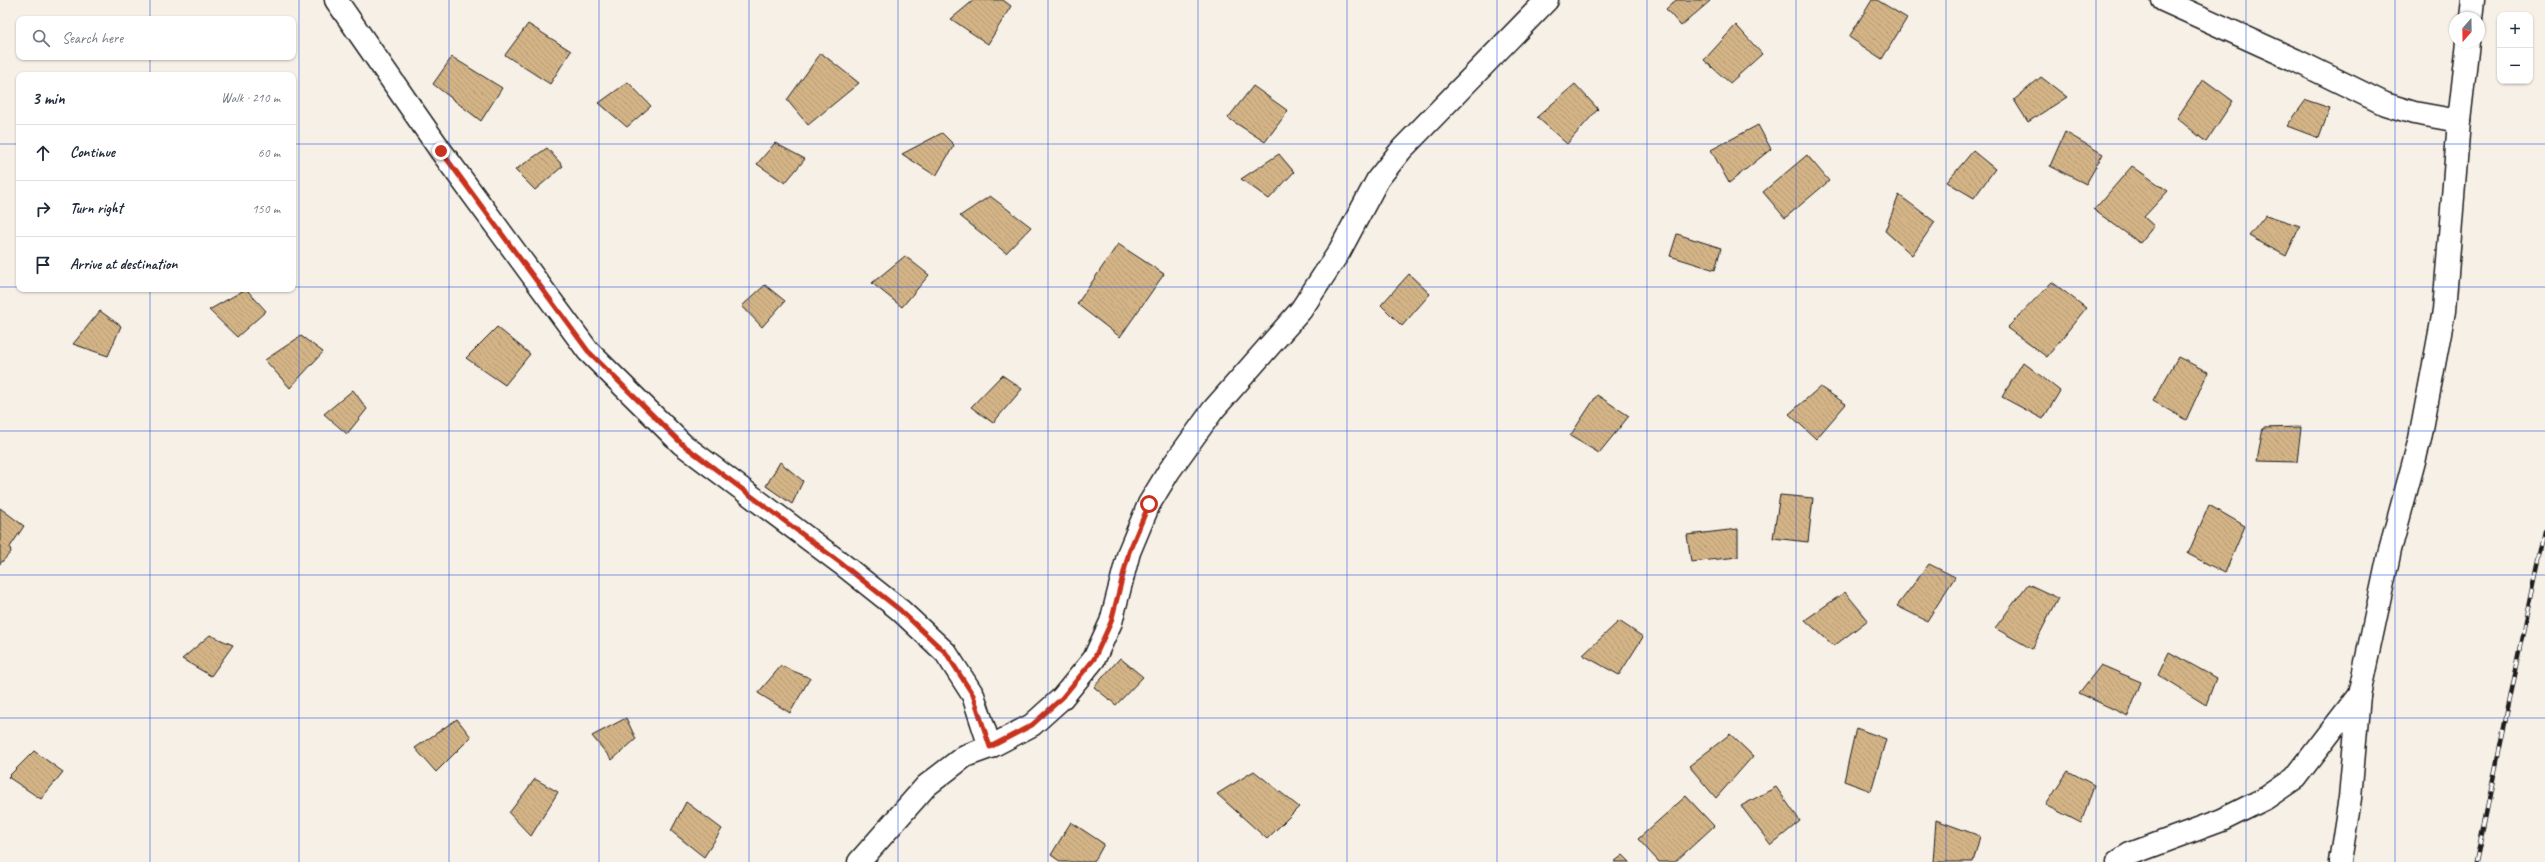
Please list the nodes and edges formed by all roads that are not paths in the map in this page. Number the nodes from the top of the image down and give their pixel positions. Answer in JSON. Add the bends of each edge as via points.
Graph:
{"nodes":[{"id":1,"x":336,"y":0,"type":"edge"},
{"id":2,"x":1547,"y":0,"type":"edge"},
{"id":3,"x":2162,"y":0,"type":"edge"},
{"id":4,"x":2473,"y":0,"type":"edge"},
{"id":5,"x":2472,"y":12,"type":"edge"},
{"id":6,"x":2467,"y":48,"type":"edge"},
{"id":7,"x":2459,"y":121,"type":"junction"},
{"id":8,"x":2359,"y":695,"type":"junction"},
{"id":9,"x":990,"y":747,"type":"junction"},
{"id":10,"x":859,"y":862,"type":"edge"},
{"id":11,"x":2118,"y":862,"type":"edge"},
{"id":12,"x":2340,"y":862,"type":"edge"}],
"edges":[{"from":1,"to":9,"type":"street","via":[[441,151],[588,351],[682,444],[842,564],[900,610],[946,653],[973,695]]},
{"from":2,"to":9,"type":"street","via":[[1402,149],[1378,179],[1339,252],[1301,310],[1213,410],[1169,471],[1149,504],[1132,545],[1111,622],[1094,659],[1062,698],[1032,725]]},
{"from":3,"to":7,"type":"street","via":[[2385,104],[2414,113]]},
{"from":4,"to":5,"type":"street"},
{"from":6,"to":7,"type":"street"},
{"from":7,"to":8,"type":"street","via":[[2444,311],[2420,439],[2390,550]]},
{"from":8,"to":11,"type":"street","via":[[2295,778],[2266,798],[2222,820],[2130,854]]},
{"from":8,"to":12,"type":"street","via":[[2350,798]]},
{"from":9,"to":10,"type":"street","via":[[965,756],[926,786]]}]}
